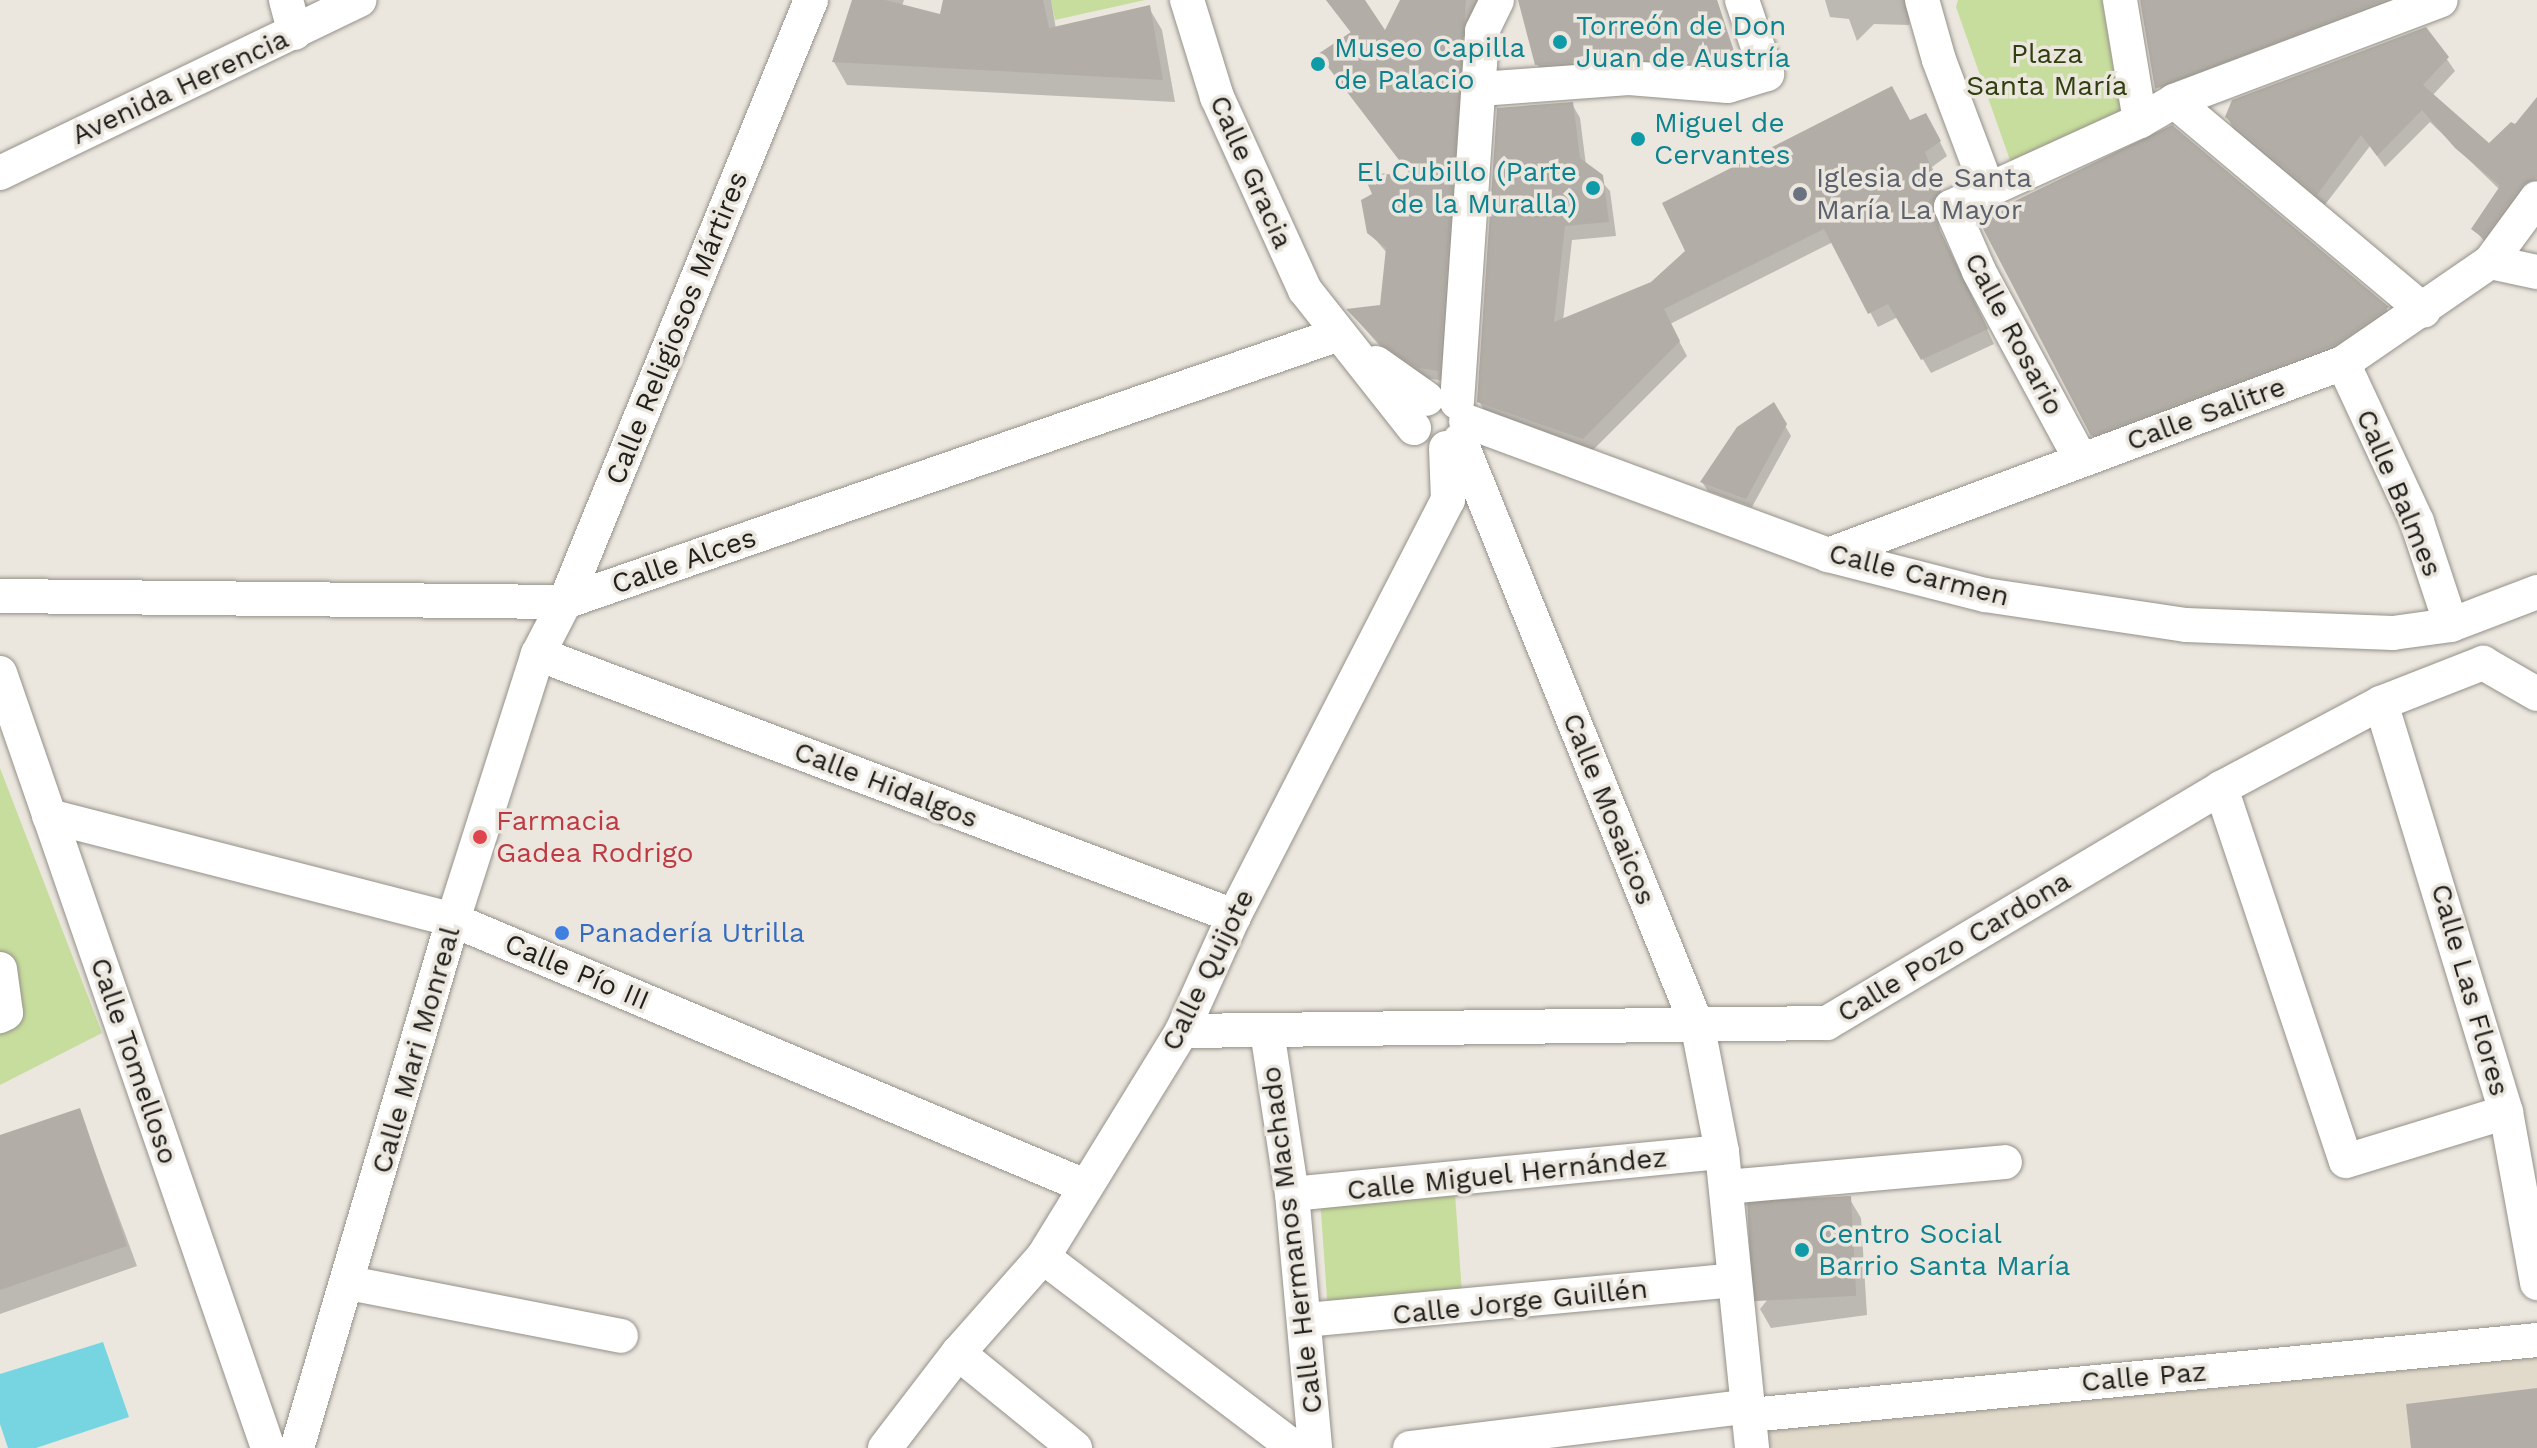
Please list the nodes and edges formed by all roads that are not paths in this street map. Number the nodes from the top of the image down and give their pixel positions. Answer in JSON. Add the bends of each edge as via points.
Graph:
{"nodes":[{"id":1,"x":286,"y":0,"type":"edge"},
{"id":2,"x":359,"y":0,"type":"edge"},
{"id":3,"x":811,"y":0,"type":"edge"},
{"id":4,"x":1187,"y":0,"type":"edge"},
{"id":5,"x":1497,"y":0,"type":"edge"},
{"id":6,"x":1742,"y":0,"type":"edge"},
{"id":7,"x":1922,"y":0,"type":"edge"},
{"id":8,"x":2120,"y":0,"type":"edge"},
{"id":9,"x":2441,"y":0,"type":"edge"},
{"id":10,"x":295,"y":33,"type":"junction"},
{"id":11,"x":1480,"y":89,"type":"junction"},
{"id":12,"x":2174,"y":101,"type":"junction"},
{"id":13,"x":2140,"y":121,"type":"junction"},
{"id":14,"x":0,"y":173,"type":"edge"},
{"id":15,"x":1989,"y":192,"type":"junction"},
{"id":16,"x":2537,"y":198,"type":"edge"},
{"id":17,"x":2490,"y":262,"type":"junction"},
{"id":18,"x":2537,"y":272,"type":"edge"},
{"id":19,"x":2424,"y":311,"type":"junction"},
{"id":20,"x":1336,"y":335,"type":"junction"},
{"id":21,"x":2343,"y":363,"type":"junction"},
{"id":22,"x":1445,"y":423,"type":"junction"},
{"id":23,"x":2081,"y":460,"type":"junction"},
{"id":24,"x":1828,"y":555,"type":"junction"},
{"id":25,"x":2537,"y":592,"type":"edge"},
{"id":26,"x":0,"y":596,"type":"edge"},
{"id":27,"x":565,"y":602,"type":"junction"},
{"id":28,"x":2461,"y":620,"type":"junction"},
{"id":29,"x":2393,"y":633,"type":"junction"},
{"id":30,"x":538,"y":654,"type":"junction"},
{"id":31,"x":2483,"y":663,"type":"junction"},
{"id":32,"x":0,"y":673,"type":"edge"},
{"id":33,"x":2537,"y":694,"type":"edge"},
{"id":34,"x":2396,"y":696,"type":"junction"},
{"id":35,"x":2221,"y":788,"type":"junction"},
{"id":36,"x":49,"y":816,"type":"junction"},
{"id":37,"x":1234,"y":916,"type":"junction"},
{"id":38,"x":453,"y":920,"type":"junction"},
{"id":39,"x":0,"y":969,"type":"edge"},
{"id":40,"x":0,"y":1016,"type":"edge"},
{"id":41,"x":1698,"y":1028,"type":"junction"},
{"id":42,"x":1182,"y":1031,"type":"junction"},
{"id":43,"x":1267,"y":1031,"type":"junction"},
{"id":44,"x":2506,"y":1112,"type":"junction"},
{"id":45,"x":1722,"y":1152,"type":"junction"},
{"id":46,"x":2005,"y":1162,"type":"dead end"},
{"id":47,"x":1085,"y":1186,"type":"junction"},
{"id":48,"x":1726,"y":1187,"type":"junction"},
{"id":49,"x":1292,"y":1194,"type":"junction"},
{"id":50,"x":1043,"y":1257,"type":"junction"},
{"id":51,"x":1734,"y":1280,"type":"junction"},
{"id":52,"x":349,"y":1283,"type":"junction"},
{"id":53,"x":2537,"y":1283,"type":"edge"},
{"id":54,"x":1305,"y":1320,"type":"junction"},
{"id":55,"x":621,"y":1336,"type":"dead end"},
{"id":56,"x":2537,"y":1340,"type":"edge"},
{"id":57,"x":958,"y":1353,"type":"junction"},
{"id":58,"x":1749,"y":1423,"type":"edge"},
{"id":59,"x":268,"y":1448,"type":"edge"},
{"id":60,"x":297,"y":1448,"type":"edge"},
{"id":61,"x":885,"y":1448,"type":"edge"},
{"id":62,"x":1075,"y":1448,"type":"edge"},
{"id":63,"x":1295,"y":1448,"type":"edge"},
{"id":64,"x":1315,"y":1448,"type":"edge"},
{"id":65,"x":1410,"y":1448,"type":"edge"}],
"edges":[{"from":1,"to":10,"type":"street"},
{"from":2,"to":10,"type":"street","name":"Avenida Herencia"},
{"from":3,"to":27,"type":"street","name":"Calle Religiosos Mártires"},
{"from":4,"to":20,"type":"street","name":"Calle Gracia","via":[[1217,97],[1259,198],[1305,290]]},
{"from":5,"to":11,"type":"street","name":"Calle Quijote","via":[[1482,31]]},
{"from":6,"to":11,"type":"street","via":[[1767,74],[1728,86],[1629,78]]},
{"from":7,"to":15,"type":"street"},
{"from":8,"to":13,"type":"street"},
{"from":9,"to":12,"type":"street"},
{"from":10,"to":14,"type":"street","name":"Avenida Herencia"},
{"from":11,"to":22,"type":"street","name":"Calle Quijote"},
{"from":12,"to":13,"type":"street"},
{"from":12,"to":19,"type":"street"},
{"from":13,"to":15,"type":"street"},
{"from":15,"to":23,"type":"street","name":"Calle Rosario","via":[[1951,207],[1979,271]]},
{"from":16,"to":17,"type":"street","name":"Calle Salitre"},
{"from":17,"to":18,"type":"street"},
{"from":17,"to":19,"type":"street","name":"Calle Salitre"},
{"from":19,"to":21,"type":"street","name":"Calle Salitre"},
{"from":20,"to":22,"type":"street","name":"Calle Gracia"},
{"from":20,"to":27,"type":"street","name":"Calle Alces"},
{"from":21,"to":23,"type":"street","name":"Calle Salitre"},
{"from":21,"to":28,"type":"street","name":"Calle Balmes"},
{"from":22,"to":24,"type":"street","name":"Calle Carmen"},
{"from":22,"to":37,"type":"street","name":"Calle Quijote","via":[[1448,500]]},
{"from":22,"to":41,"type":"street","name":"Calle Mosaicos"},
{"from":23,"to":24,"type":"street","name":"Calle Salitre"},
{"from":24,"to":29,"type":"street","name":"Calle Carmen","via":[[1985,595],[2186,625]]},
{"from":25,"to":28,"type":"street"},
{"from":26,"to":27,"type":"street","name":"Calle Alces"},
{"from":27,"to":30,"type":"street","name":"Calle Religiosos Mártires"},
{"from":28,"to":29,"type":"street","name":"Calle Carmen"},
{"from":28,"to":31,"type":"street","name":"Calle Balmes"},
{"from":29,"to":34,"type":"street","name":"Calle Las Flores"},
{"from":30,"to":37,"type":"street","name":"Calle Hidalgos"},
{"from":30,"to":38,"type":"street","name":"Calle Mari Monreal"},
{"from":31,"to":33,"type":"street"},
{"from":31,"to":34,"type":"street","name":"Calle Pozo Cardona"},
{"from":32,"to":36,"type":"street","name":"Calle Tomelloso"},
{"from":34,"to":35,"type":"street","name":"Calle Pozo Cardona"},
{"from":34,"to":44,"type":"street","name":"Calle Las Flores"},
{"from":35,"to":41,"type":"street","name":"Calle Pozo Cardona","via":[[1827,1023]]},
{"from":35,"to":44,"type":"street","via":[[2346,1161]]},
{"from":36,"to":38,"type":"street","name":"Calle Pío III"},
{"from":36,"to":59,"type":"street","name":"Calle Tomelloso"},
{"from":37,"to":42,"type":"street","name":"Calle Quijote"},
{"from":38,"to":47,"type":"street","name":"Calle Pío III"},
{"from":38,"to":52,"type":"street","name":"Calle Mari Monreal"},
{"from":39,"to":40,"type":"street","via":[[6,1013]]},
{"from":41,"to":43,"type":"street","name":"Calle Pozo Cardona"},
{"from":41,"to":45,"type":"street","name":"Calle Mosaicos"},
{"from":42,"to":43,"type":"street","name":"Calle Pozo Cardona"},
{"from":42,"to":47,"type":"street","name":"Calle Quijote"},
{"from":43,"to":49,"type":"street","name":"Calle Hermanos Machado"},
{"from":44,"to":53,"type":"street","name":"Calle Las Flores"},
{"from":45,"to":48,"type":"street","name":"Calle Mosaicos"},
{"from":45,"to":49,"type":"street","name":"Calle Miguel Hernández"},
{"from":46,"to":48,"type":"street"},
{"from":47,"to":50,"type":"street","name":"Calle Quijote"},
{"from":48,"to":51,"type":"street","name":"Calle Mosaicos"},
{"from":49,"to":54,"type":"street","name":"Calle Hermanos Machado"},
{"from":50,"to":57,"type":"street","name":"Calle Quijote"},
{"from":50,"to":63,"type":"street"},
{"from":51,"to":54,"type":"street","name":"Calle Jorge Guillén"},
{"from":51,"to":58,"type":"street","name":"Calle Mosaicos"},
{"from":52,"to":55,"type":"street"},
{"from":52,"to":60,"type":"street","name":"Calle Mari Monreal"},
{"from":54,"to":64,"type":"street","name":"Calle Hermanos Machado"},
{"from":56,"to":58,"type":"street","name":"Calle Paz"},
{"from":57,"to":61,"type":"street","name":"Calle Quijote"},
{"from":57,"to":62,"type":"street"},
{"from":58,"to":65,"type":"street","name":"Calle Paz"}]}
